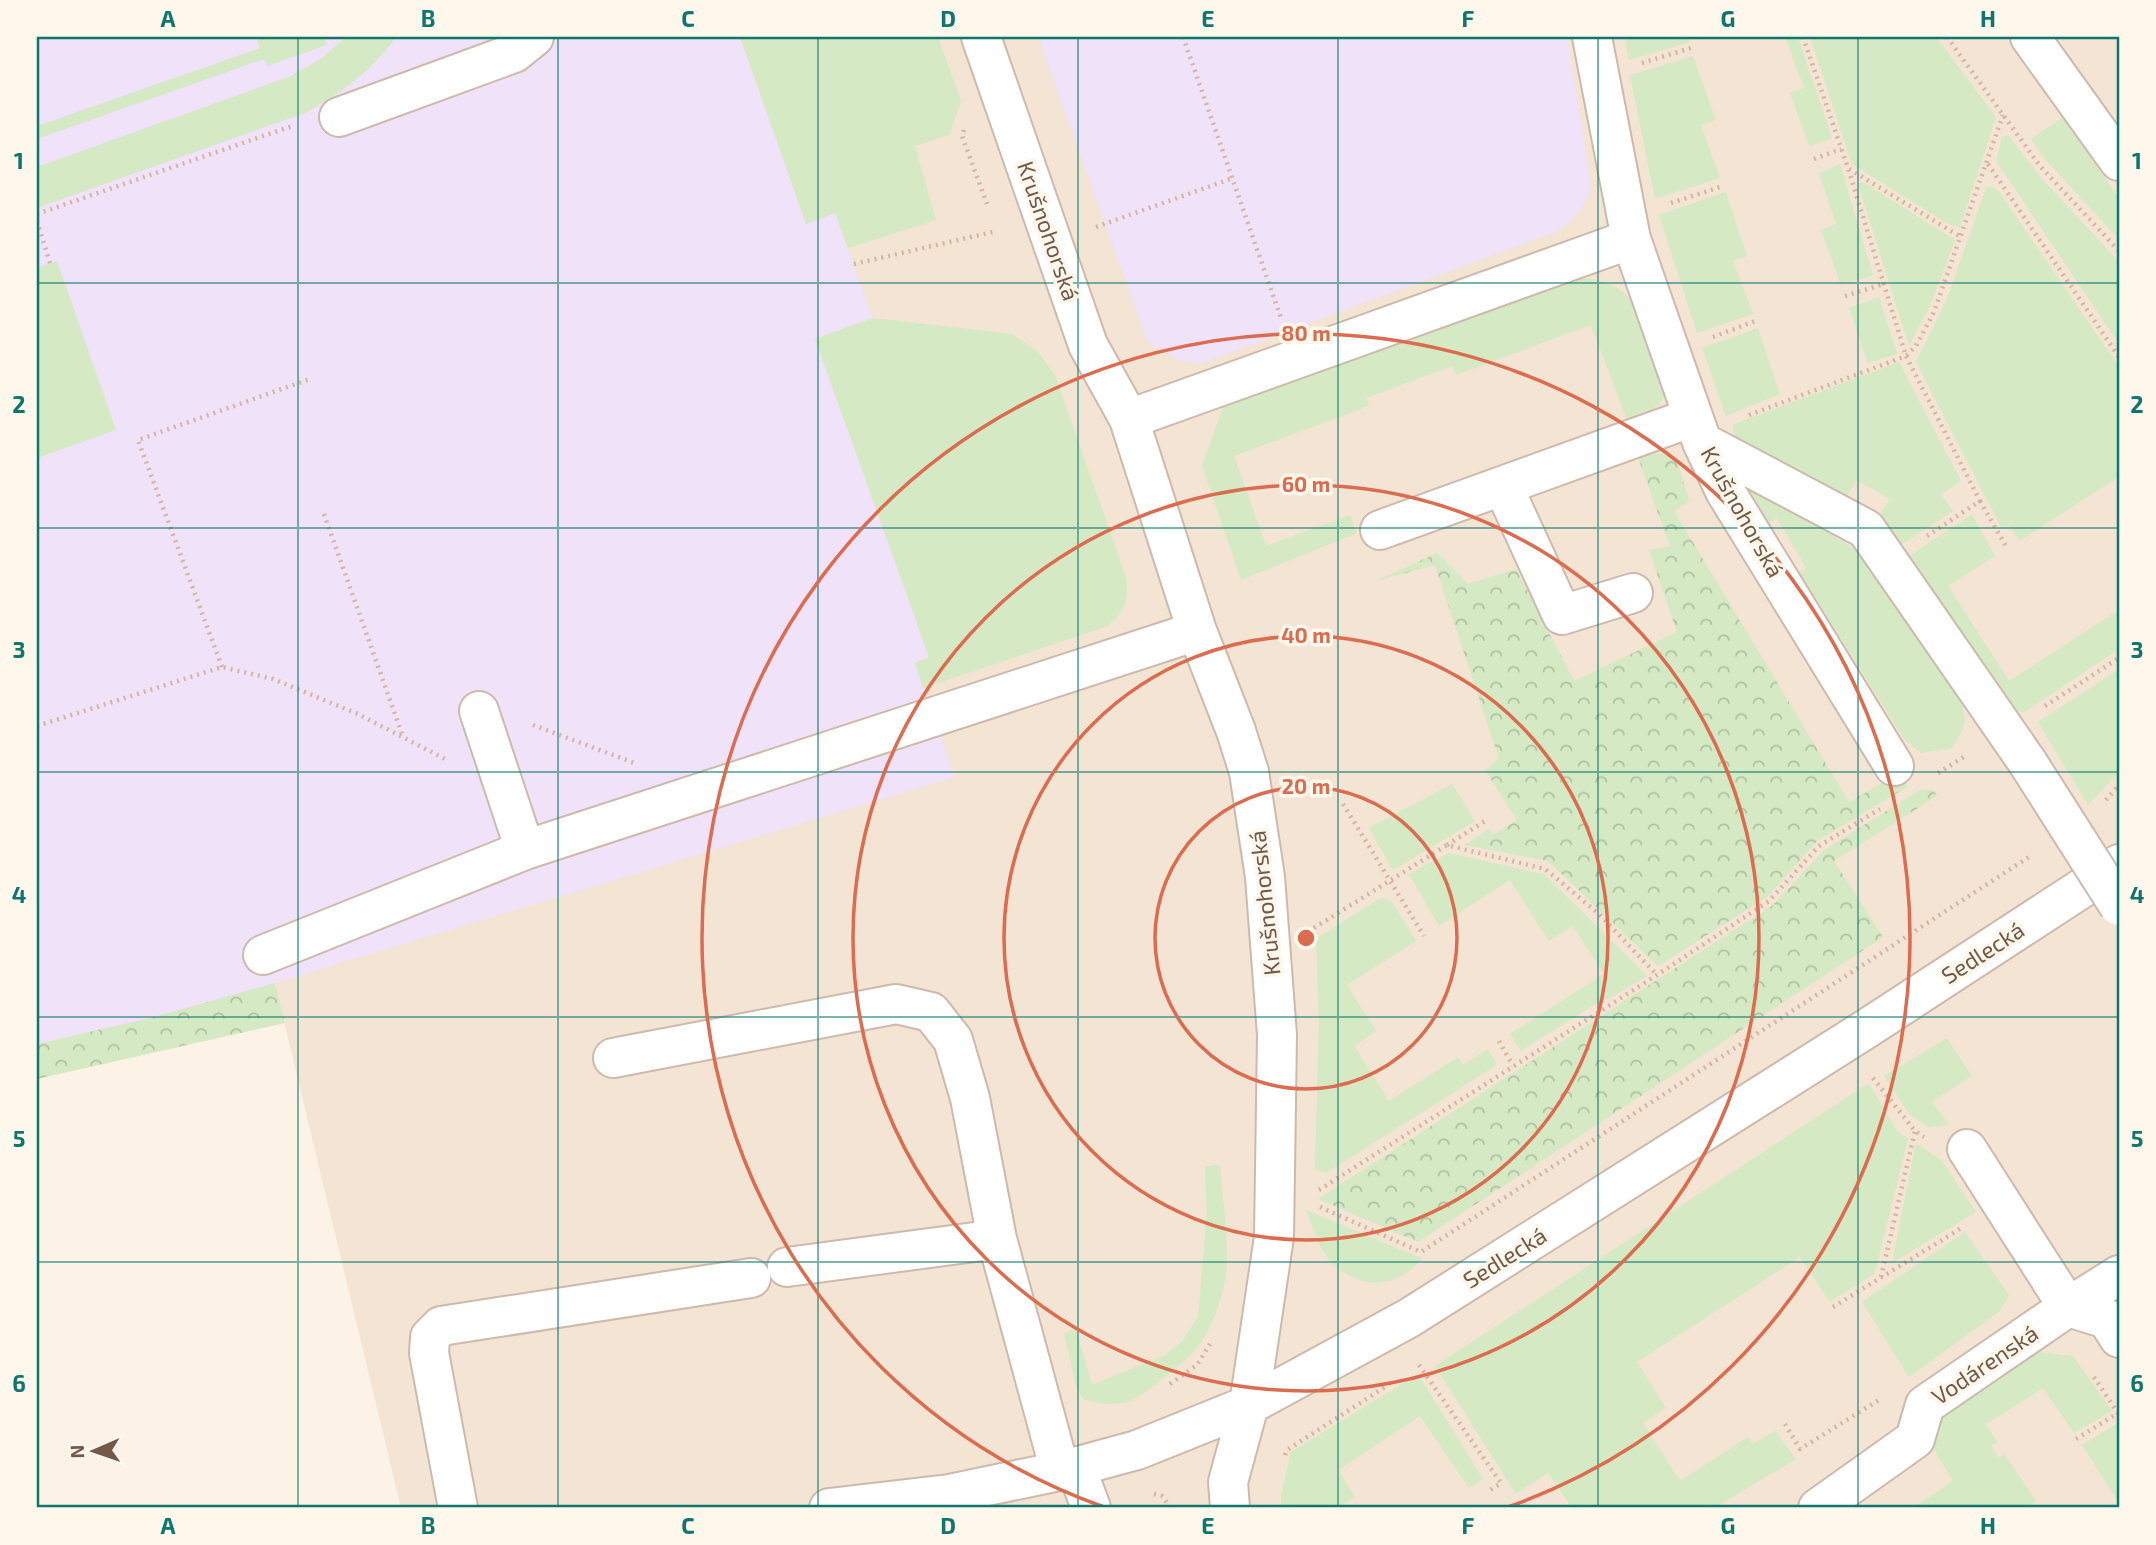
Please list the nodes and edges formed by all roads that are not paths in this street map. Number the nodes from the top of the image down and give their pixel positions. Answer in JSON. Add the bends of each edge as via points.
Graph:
{"nodes":[{"id":1,"x":534,"y":37,"type":"edge"},
{"id":2,"x":981,"y":37,"type":"edge"},
{"id":3,"x":1592,"y":37,"type":"edge"},
{"id":4,"x":2030,"y":37,"type":"edge"},
{"id":5,"x":339,"y":117,"type":"road end"},
{"id":6,"x":2119,"y":161,"type":"edge"},
{"id":7,"x":1631,"y":239,"type":"junction"},
{"id":8,"x":1129,"y":419,"type":"junction"},
{"id":9,"x":1698,"y":429,"type":"junction"},
{"id":10,"x":1503,"y":486,"type":"junction"},
{"id":11,"x":1380,"y":530,"type":"dead end"},
{"id":12,"x":1633,"y":593,"type":"dead end"},
{"id":13,"x":1197,"y":631,"type":"junction"},
{"id":14,"x":478,"y":711,"type":"dead end"},
{"id":15,"x":1892,"y":784,"type":"road end"},
{"id":16,"x":525,"y":850,"type":"junction"},
{"id":17,"x":2119,"y":864,"type":"edge"},
{"id":18,"x":2119,"y":906,"type":"edge"},
{"id":19,"x":263,"y":954,"type":"dead end"},
{"id":20,"x":612,"y":1058,"type":"dead end"},
{"id":21,"x":1967,"y":1149,"type":"dead end"},
{"id":22,"x":997,"y":1239,"type":"junction"},
{"id":23,"x":787,"y":1267,"type":"dead end"},
{"id":24,"x":2119,"y":1275,"type":"edge"},
{"id":25,"x":751,"y":1278,"type":"dead end"},
{"id":26,"x":2068,"y":1307,"type":"junction"},
{"id":27,"x":2119,"y":1338,"type":"edge"},
{"id":28,"x":1250,"y":1405,"type":"junction"},
{"id":29,"x":1068,"y":1469,"type":"junction"},
{"id":30,"x":952,"y":1501,"type":"edge"},
{"id":31,"x":458,"y":1508,"type":"edge"},
{"id":32,"x":829,"y":1508,"type":"edge"},
{"id":33,"x":1091,"y":1508,"type":"edge"},
{"id":34,"x":1230,"y":1508,"type":"edge"},
{"id":35,"x":1818,"y":1508,"type":"edge"}],
"edges":[{"from":1,"to":5,"type":"street","via":[[514,53]]},
{"from":2,"to":8,"type":"street","name":"Krušnohorská","via":[[1088,345]]},
{"from":3,"to":7,"type":"street","name":"Krušnohorská"},
{"from":4,"to":6,"type":"street"},
{"from":7,"to":8,"type":"street"},
{"from":7,"to":9,"type":"street","name":"Krušnohorská"},
{"from":8,"to":13,"type":"street","name":"Krušnohorská"},
{"from":9,"to":10,"type":"street"},
{"from":9,"to":15,"type":"street","name":"Krušnohorská","via":[[1725,491]]},
{"from":9,"to":18,"type":"street","bridge":true,"via":[[1866,529],[2028,763]]},
{"from":10,"to":11,"type":"street"},
{"from":10,"to":12,"type":"street","via":[[1562,615]]},
{"from":13,"to":16,"type":"street"},
{"from":13,"to":28,"type":"street","name":"Krušnohorská","via":[[1249,772],[1265,877],[1276,1021],[1274,1237]]},
{"from":14,"to":16,"type":"street"},
{"from":16,"to":19,"type":"street"},
{"from":17,"to":28,"type":"street","name":"Sedlecká","via":[[1409,1318]]},
{"from":20,"to":22,"type":"street","via":[[896,1004],[931,1012],[953,1040],[970,1098]]},
{"from":21,"to":26,"type":"street"},
{"from":22,"to":23,"type":"street"},
{"from":22,"to":29,"type":"street"},
{"from":24,"to":26,"type":"street","name":"Vodárenská"},
{"from":25,"to":31,"type":"street","via":[[441,1326],[430,1337],[429,1353]]},
{"from":26,"to":27,"type":"street","via":[[2107,1319]]},
{"from":26,"to":35,"type":"street","name":"Vodárenská","via":[[1925,1405],[1915,1439]]},
{"from":28,"to":29,"type":"street","name":"Sedlecká","via":[[1138,1450]]},
{"from":28,"to":34,"type":"street","name":"Krušnohorská","via":[[1228,1482]]},
{"from":29,"to":30,"type":"street","name":"Sedlecká"},
{"from":29,"to":33,"type":"street"},
{"from":30,"to":32,"type":"street","name":"Sedlecká"}]}
